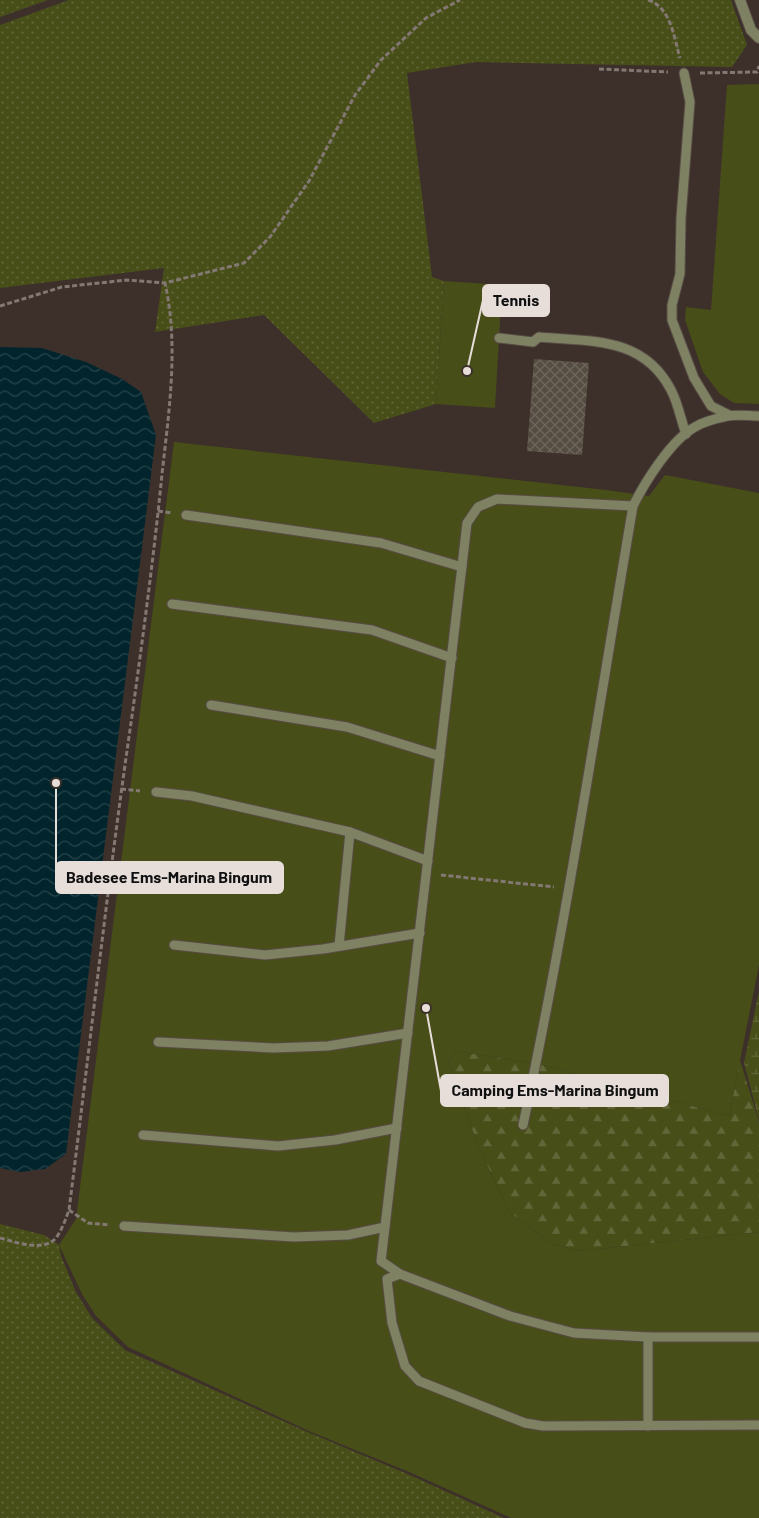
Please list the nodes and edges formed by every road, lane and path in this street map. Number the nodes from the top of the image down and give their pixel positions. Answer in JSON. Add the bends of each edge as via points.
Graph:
{"nodes":[{"id":1,"x":460,"y":0,"type":"edge"},
{"id":2,"x":648,"y":0,"type":"edge"},
{"id":3,"x":740,"y":0,"type":"edge"},
{"id":4,"x":759,"y":38,"type":"edge"},
{"id":5,"x":759,"y":66,"type":"edge"},
{"id":6,"x":599,"y":69,"type":"dead end"},
{"id":7,"x":684,"y":73,"type":"junction"},
{"id":8,"x":165,"y":283,"type":"junction"},
{"id":9,"x":0,"y":306,"type":"edge"},
{"id":10,"x":499,"y":338,"type":"dead end"},
{"id":11,"x":729,"y":415,"type":"junction"},
{"id":12,"x":759,"y":416,"type":"edge"},
{"id":13,"x":686,"y":434,"type":"junction"},
{"id":14,"x":633,"y":506,"type":"junction"},
{"id":15,"x":186,"y":515,"type":"dead end"},
{"id":16,"x":462,"y":567,"type":"junction"},
{"id":17,"x":172,"y":604,"type":"dead end"},
{"id":18,"x":452,"y":658,"type":"junction"},
{"id":19,"x":211,"y":705,"type":"dead end"},
{"id":20,"x":440,"y":756,"type":"junction"},
{"id":21,"x":156,"y":792,"type":"dead end"},
{"id":22,"x":350,"y":832,"type":"junction"},
{"id":23,"x":428,"y":861,"type":"junction"},
{"id":24,"x":462,"y":878,"type":"dead end"},
{"id":25,"x":569,"y":889,"type":"junction"},
{"id":26,"x":420,"y":933,"type":"junction"},
{"id":27,"x":174,"y":945,"type":"dead end"},
{"id":28,"x":339,"y":946,"type":"junction"},
{"id":29,"x":408,"y":1033,"type":"junction"},
{"id":30,"x":158,"y":1042,"type":"dead end"},
{"id":31,"x":524,"y":1125,"type":"dead end"},
{"id":32,"x":397,"y":1128,"type":"junction"},
{"id":33,"x":142,"y":1135,"type":"dead end"},
{"id":34,"x":69,"y":1210,"type":"junction"},
{"id":35,"x":124,"y":1226,"type":"joint"},
{"id":36,"x":385,"y":1227,"type":"junction"},
{"id":37,"x":0,"y":1238,"type":"edge"},
{"id":38,"x":400,"y":1274,"type":"junction"},
{"id":39,"x":648,"y":1337,"type":"junction"},
{"id":40,"x":759,"y":1337,"type":"edge"},
{"id":41,"x":759,"y":1425,"type":"edge"},
{"id":42,"x":648,"y":1426,"type":"junction"}],
"edges":[{"from":1,"to":8,"type":"path","via":[[426,18],[381,60],[354,95],[309,181],[270,237],[244,263]]},
{"from":2,"to":7,"type":"path","via":[[666,12]]},
{"from":3,"to":4,"type":"street","via":[[751,30]]},
{"from":5,"to":7,"type":"path","via":[[757,72]]},
{"from":6,"to":7,"type":"path"},
{"from":7,"to":11,"type":"lane","via":[[690,102],[680,274],[672,304],[672,320],[694,378],[711,406]]},
{"from":8,"to":9,"type":"path","via":[[127,280],[62,287]]},
{"from":8,"to":34,"type":"path","via":[[173,341],[166,433],[148,601],[121,789]]},
{"from":10,"to":13,"type":"lane","via":[[604,343],[633,351],[660,372],[672,391]]},
{"from":11,"to":12,"type":"lane"},
{"from":11,"to":13,"type":"lane","via":[[695,426]]},
{"from":13,"to":14,"type":"lane","via":[[646,481]]},
{"from":14,"to":16,"type":"lane","via":[[497,499],[478,507],[467,523]]},
{"from":14,"to":25,"type":"lane"},
{"from":15,"to":16,"type":"lane","via":[[381,543]]},
{"from":16,"to":18,"type":"lane"},
{"from":17,"to":18,"type":"lane","via":[[372,630]]},
{"from":18,"to":20,"type":"lane"},
{"from":19,"to":20,"type":"lane","via":[[347,727]]},
{"from":20,"to":23,"type":"lane"},
{"from":21,"to":22,"type":"lane","via":[[192,796]]},
{"from":22,"to":23,"type":"lane"},
{"from":22,"to":28,"type":"lane"},
{"from":23,"to":26,"type":"lane"},
{"from":24,"to":25,"type":"path"},
{"from":25,"to":31,"type":"lane"},
{"from":26,"to":28,"type":"lane"},
{"from":26,"to":29,"type":"lane"},
{"from":27,"to":28,"type":"lane","via":[[265,955]]},
{"from":29,"to":30,"type":"lane","via":[[328,1046],[273,1048]]},
{"from":29,"to":32,"type":"lane"},
{"from":32,"to":33,"type":"lane","via":[[335,1140],[278,1146]]},
{"from":32,"to":36,"type":"lane"},
{"from":34,"to":35,"type":"path","via":[[88,1223]]},
{"from":34,"to":37,"type":"path","via":[[57,1237],[46,1245]]},
{"from":35,"to":36,"type":"lane","via":[[294,1237],[348,1235]]},
{"from":36,"to":38,"type":"lane","via":[[381,1261]]},
{"from":38,"to":39,"type":"lane","via":[[510,1316],[574,1334]]},
{"from":38,"to":42,"type":"lane","via":[[387,1279],[392,1323],[405,1366],[419,1381],[525,1423],[543,1426]]},
{"from":39,"to":40,"type":"lane"},
{"from":39,"to":42,"type":"lane"},
{"from":41,"to":42,"type":"lane"}]}
